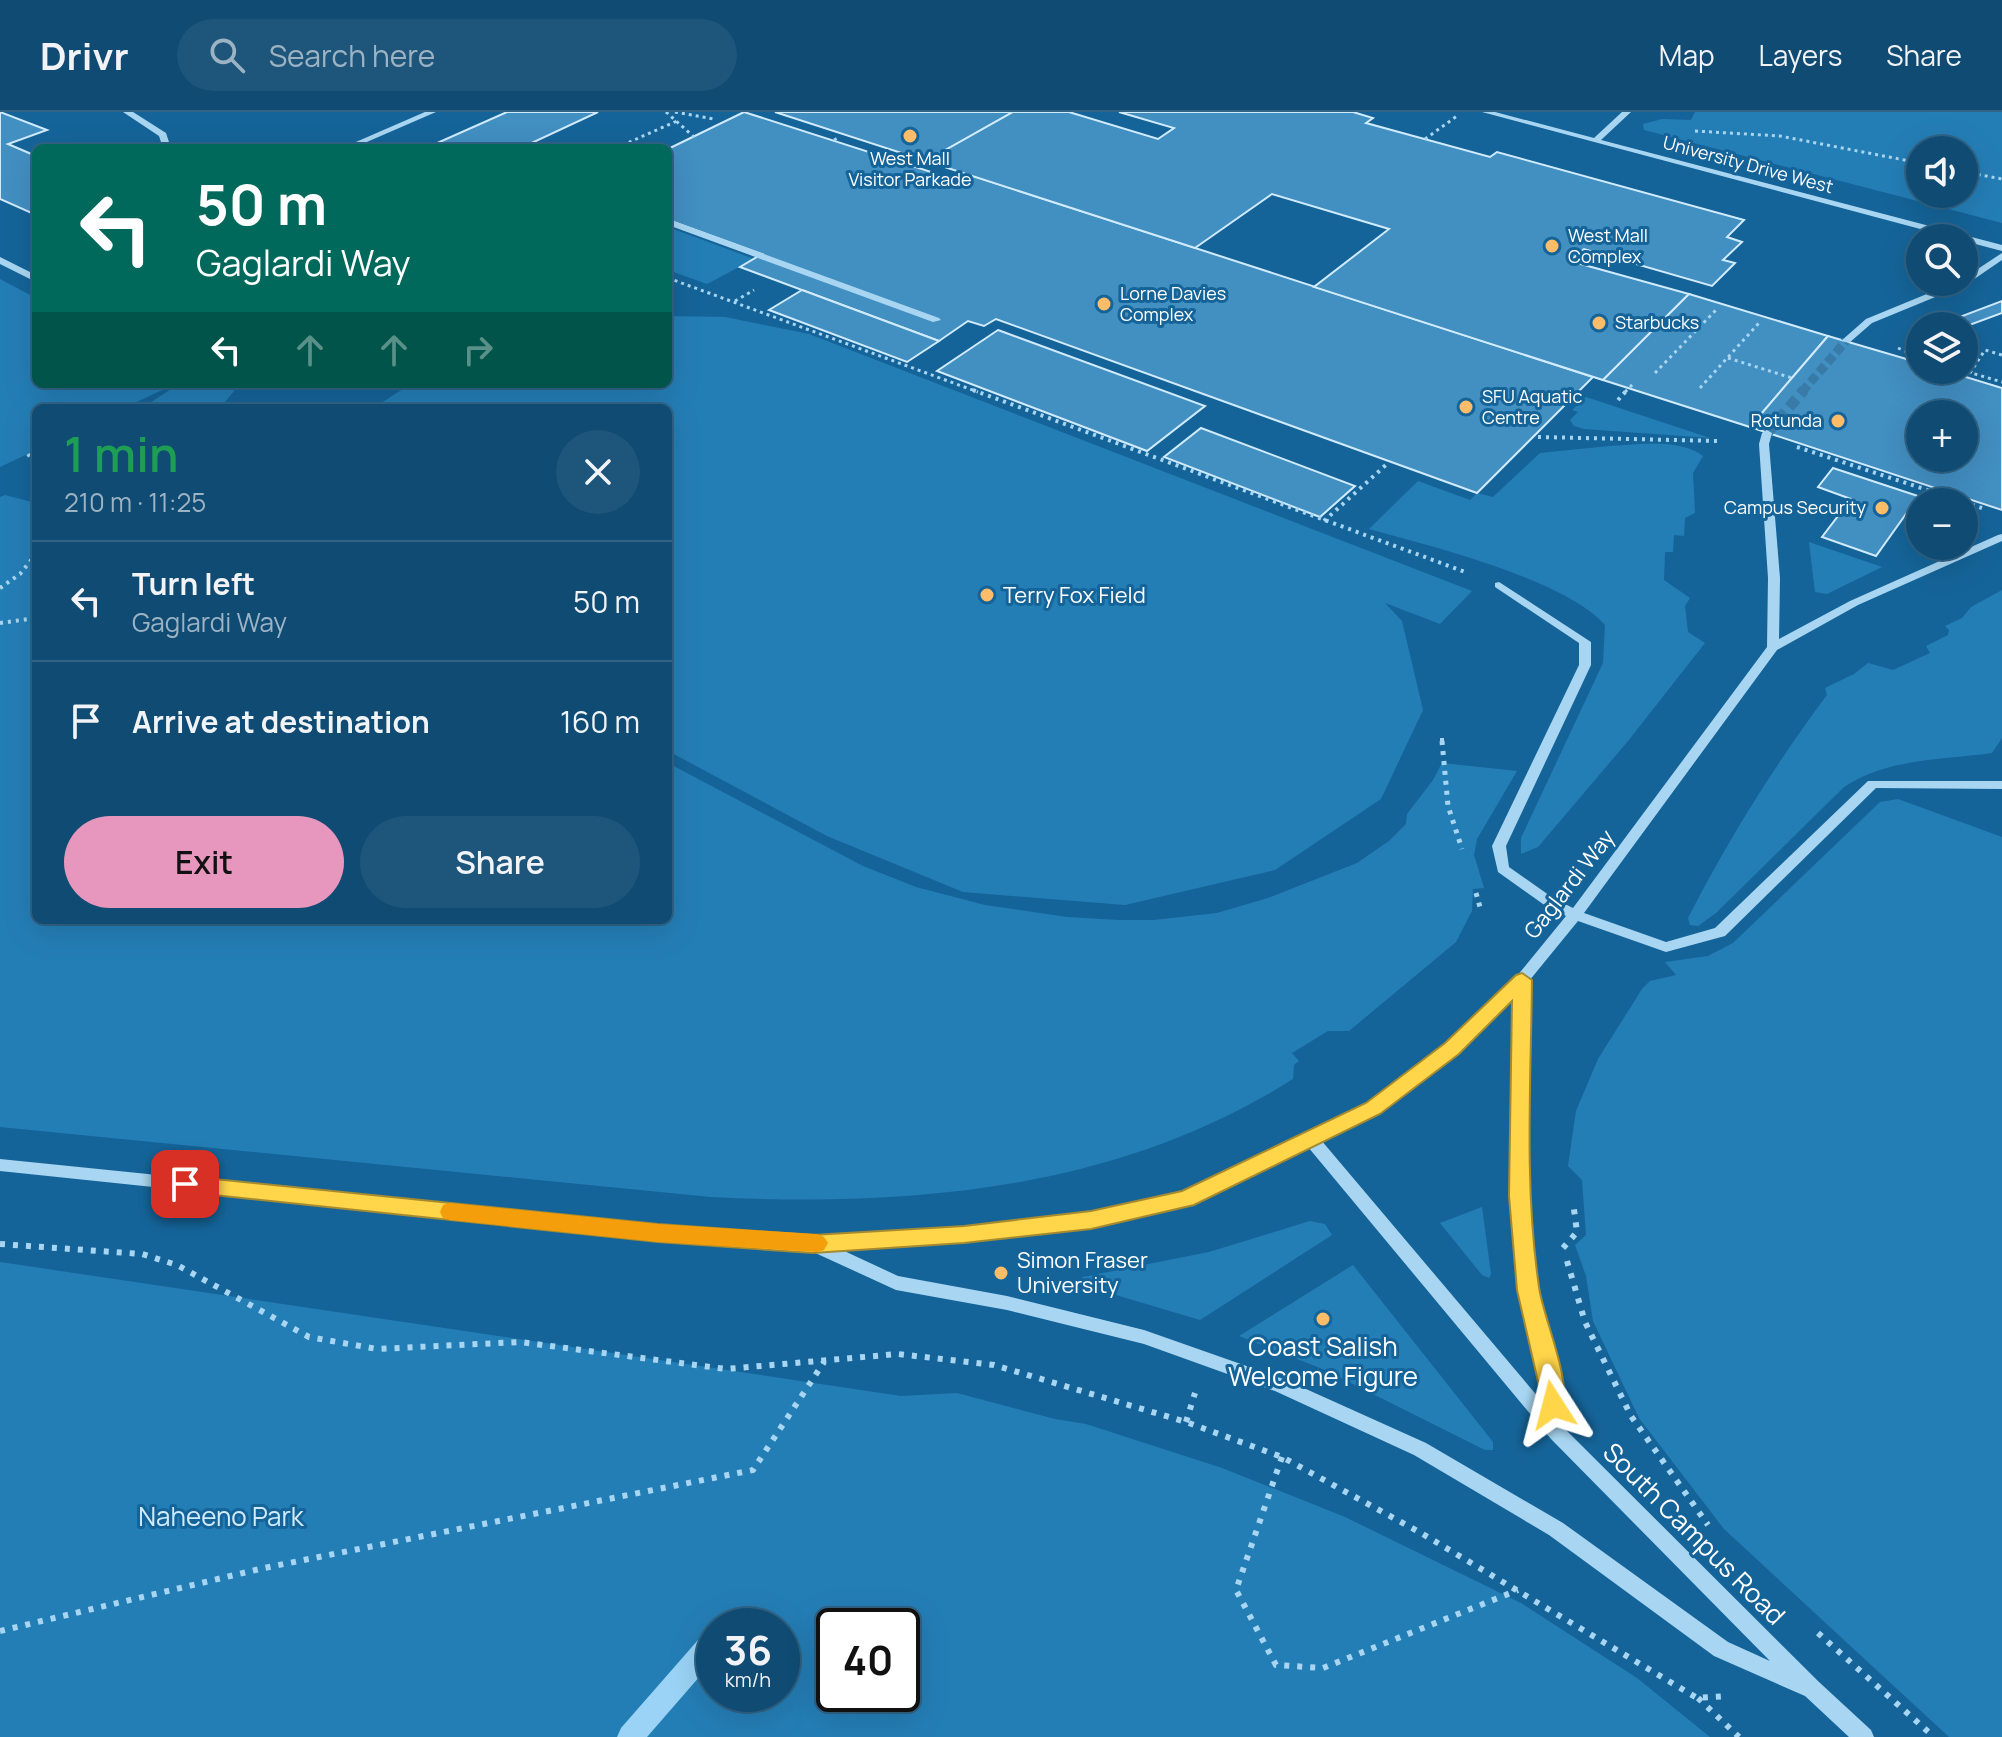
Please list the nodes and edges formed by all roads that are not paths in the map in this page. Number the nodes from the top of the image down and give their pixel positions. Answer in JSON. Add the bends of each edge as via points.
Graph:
{"nodes":[{"id":1,"x":127,"y":112,"type":"edge"},
{"id":2,"x":432,"y":112,"type":"edge"},
{"id":3,"x":1486,"y":112,"type":"edge"},
{"id":4,"x":1627,"y":112,"type":"edge"},
{"id":5,"x":1595,"y":141,"type":"junction"},
{"id":6,"x":166,"y":144,"type":"edge"},
{"id":7,"x":356,"y":144,"type":"edge"},
{"id":8,"x":672,"y":223,"type":"edge"},
{"id":9,"x":2002,"y":248,"type":"edge"},
{"id":10,"x":2002,"y":256,"type":"edge"},
{"id":11,"x":0,"y":260,"type":"edge"},
{"id":12,"x":1978,"y":272,"type":"edge"},
{"id":13,"x":32,"y":277,"type":"edge"},
{"id":14,"x":1930,"y":296,"type":"edge"},
{"id":15,"x":936,"y":320,"type":"dead end"},
{"id":16,"x":1846,"y":341,"type":"tunnel mouth"},
{"id":17,"x":1767,"y":433,"type":"tunnel mouth"},
{"id":18,"x":2002,"y":537,"type":"edge"},
{"id":19,"x":1499,"y":585,"type":"road end"},
{"id":20,"x":1773,"y":647,"type":"junction"},
{"id":21,"x":2002,"y":785,"type":"edge"},
{"id":22,"x":1575,"y":915,"type":"junction"},
{"id":23,"x":1522,"y":980,"type":"junction"},
{"id":24,"x":1311,"y":1139,"type":"junction"},
{"id":25,"x":0,"y":1165,"type":"edge"},
{"id":26,"x":813,"y":1244,"type":"junction"},
{"id":27,"x":1557,"y":1433,"type":"junction"},
{"id":28,"x":1812,"y":1689,"type":"junction"},
{"id":29,"x":1864,"y":1737,"type":"edge"}],
"edges":[{"from":1,"to":6,"type":"street","via":[[163,135]]},
{"from":2,"to":7,"type":"street"},
{"from":3,"to":5,"type":"street","name":"University Drive West"},
{"from":4,"to":5,"type":"street"},
{"from":5,"to":9,"type":"street","name":"University Drive West"},
{"from":8,"to":15,"type":"street"},
{"from":10,"to":12,"type":"street"},
{"from":11,"to":13,"type":"street"},
{"from":14,"to":16,"type":"street","via":[[1869,321]]},
{"from":17,"to":20,"type":"street"},
{"from":18,"to":20,"type":"street","name":"Gaglardi Way","via":[[1854,603]]},
{"from":19,"to":22,"type":"street","via":[[1585,642],[1585,665],[1499,846],[1503,869]]},
{"from":20,"to":22,"type":"street","name":"Gaglardi Way"},
{"from":21,"to":22,"type":"street","via":[[1873,784],[1720,932],[1666,947]]},
{"from":22,"to":23,"type":"street","name":"Gaglardi Way"},
{"from":23,"to":24,"type":"street","name":"Gaglardi Way","via":[[1452,1048],[1385,1100]]},
{"from":23,"to":27,"type":"street","via":[[1520,1196],[1528,1290],[1550,1377]]},
{"from":24,"to":26,"type":"street","name":"Gaglardi Way","via":[[1186,1199],[1091,1220],[964,1235]]},
{"from":24,"to":27,"type":"street","name":"South Campus Road"},
{"from":25,"to":26,"type":"street","name":"Gaglardi Way","via":[[658,1233]]},
{"from":26,"to":28,"type":"street","via":[[896,1283],[1007,1303],[1144,1337],[1280,1385],[1420,1449],[1556,1529],[1721,1649]]},
{"from":27,"to":28,"type":"street","name":"South Campus Road"},
{"from":28,"to":29,"type":"street","name":"South Campus Road"}]}
